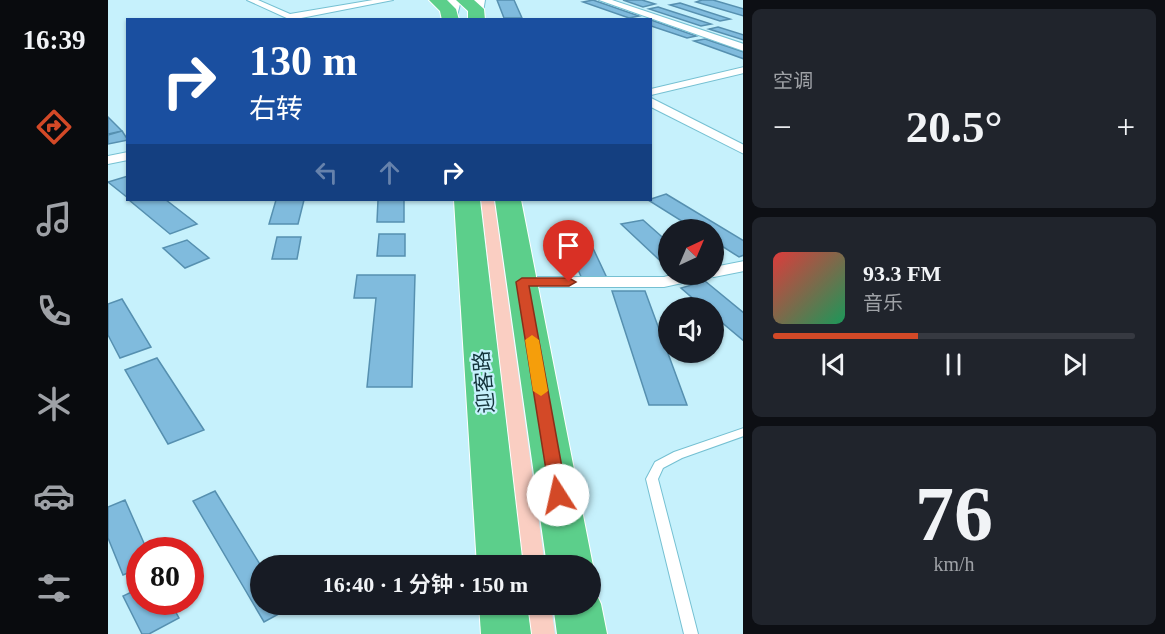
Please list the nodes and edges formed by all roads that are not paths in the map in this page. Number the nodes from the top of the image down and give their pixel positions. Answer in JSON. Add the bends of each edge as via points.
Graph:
{"nodes":[{"id":1,"x":251,"y":0,"type":"edge"},
{"id":2,"x":389,"y":0,"type":"edge"},
{"id":3,"x":437,"y":0,"type":"edge"},
{"id":4,"x":464,"y":0,"type":"edge"},
{"id":5,"x":603,"y":0,"type":"edge"},
{"id":6,"x":453,"y":12,"type":"edge"},
{"id":7,"x":478,"y":12,"type":"edge"},
{"id":8,"x":743,"y":48,"type":"edge"},
{"id":9,"x":743,"y":70,"type":"edge"},
{"id":10,"x":652,"y":92,"type":"edge"},
{"id":11,"x":652,"y":103,"type":"edge"},
{"id":12,"x":743,"y":149,"type":"edge"},
{"id":13,"x":126,"y":156,"type":"edge"},
{"id":14,"x":108,"y":160,"type":"edge"},
{"id":15,"x":467,"y":201,"type":"edge"},
{"id":16,"x":508,"y":201,"type":"edge"},
{"id":17,"x":743,"y":266,"type":"edge"},
{"id":18,"x":724,"y":270,"type":"edge"},
{"id":19,"x":522,"y":282,"type":"junction"},
{"id":20,"x":658,"y":282,"type":"edge"},
{"id":21,"x":743,"y":432,"type":"edge"},
{"id":22,"x":499,"y":555,"type":"edge"},
{"id":23,"x":568,"y":555,"type":"edge"},
{"id":24,"x":504,"y":615,"type":"edge"},
{"id":25,"x":579,"y":615,"type":"edge"},
{"id":26,"x":506,"y":634,"type":"edge"},
{"id":27,"x":582,"y":634,"type":"edge"},
{"id":28,"x":691,"y":634,"type":"edge"}],
"edges":[{"from":1,"to":2,"type":"street","via":[[284,16],[294,16]]},
{"from":3,"to":6,"type":"highway"},
{"from":4,"to":7,"type":"highway"},
{"from":5,"to":8,"type":"street"},
{"from":9,"to":10,"type":"street"},
{"from":11,"to":12,"type":"street"},
{"from":13,"to":14,"type":"street"},
{"from":15,"to":22,"type":"highway","name":"迎客路"},
{"from":16,"to":19,"type":"highway"},
{"from":17,"to":18,"type":"street"},
{"from":19,"to":20,"type":"street"},
{"from":19,"to":23,"type":"highway"},
{"from":21,"to":28,"type":"lane","via":[[678,455],[659,465],[652,479]]},
{"from":24,"to":26,"type":"highway"},
{"from":25,"to":27,"type":"highway"}]}
